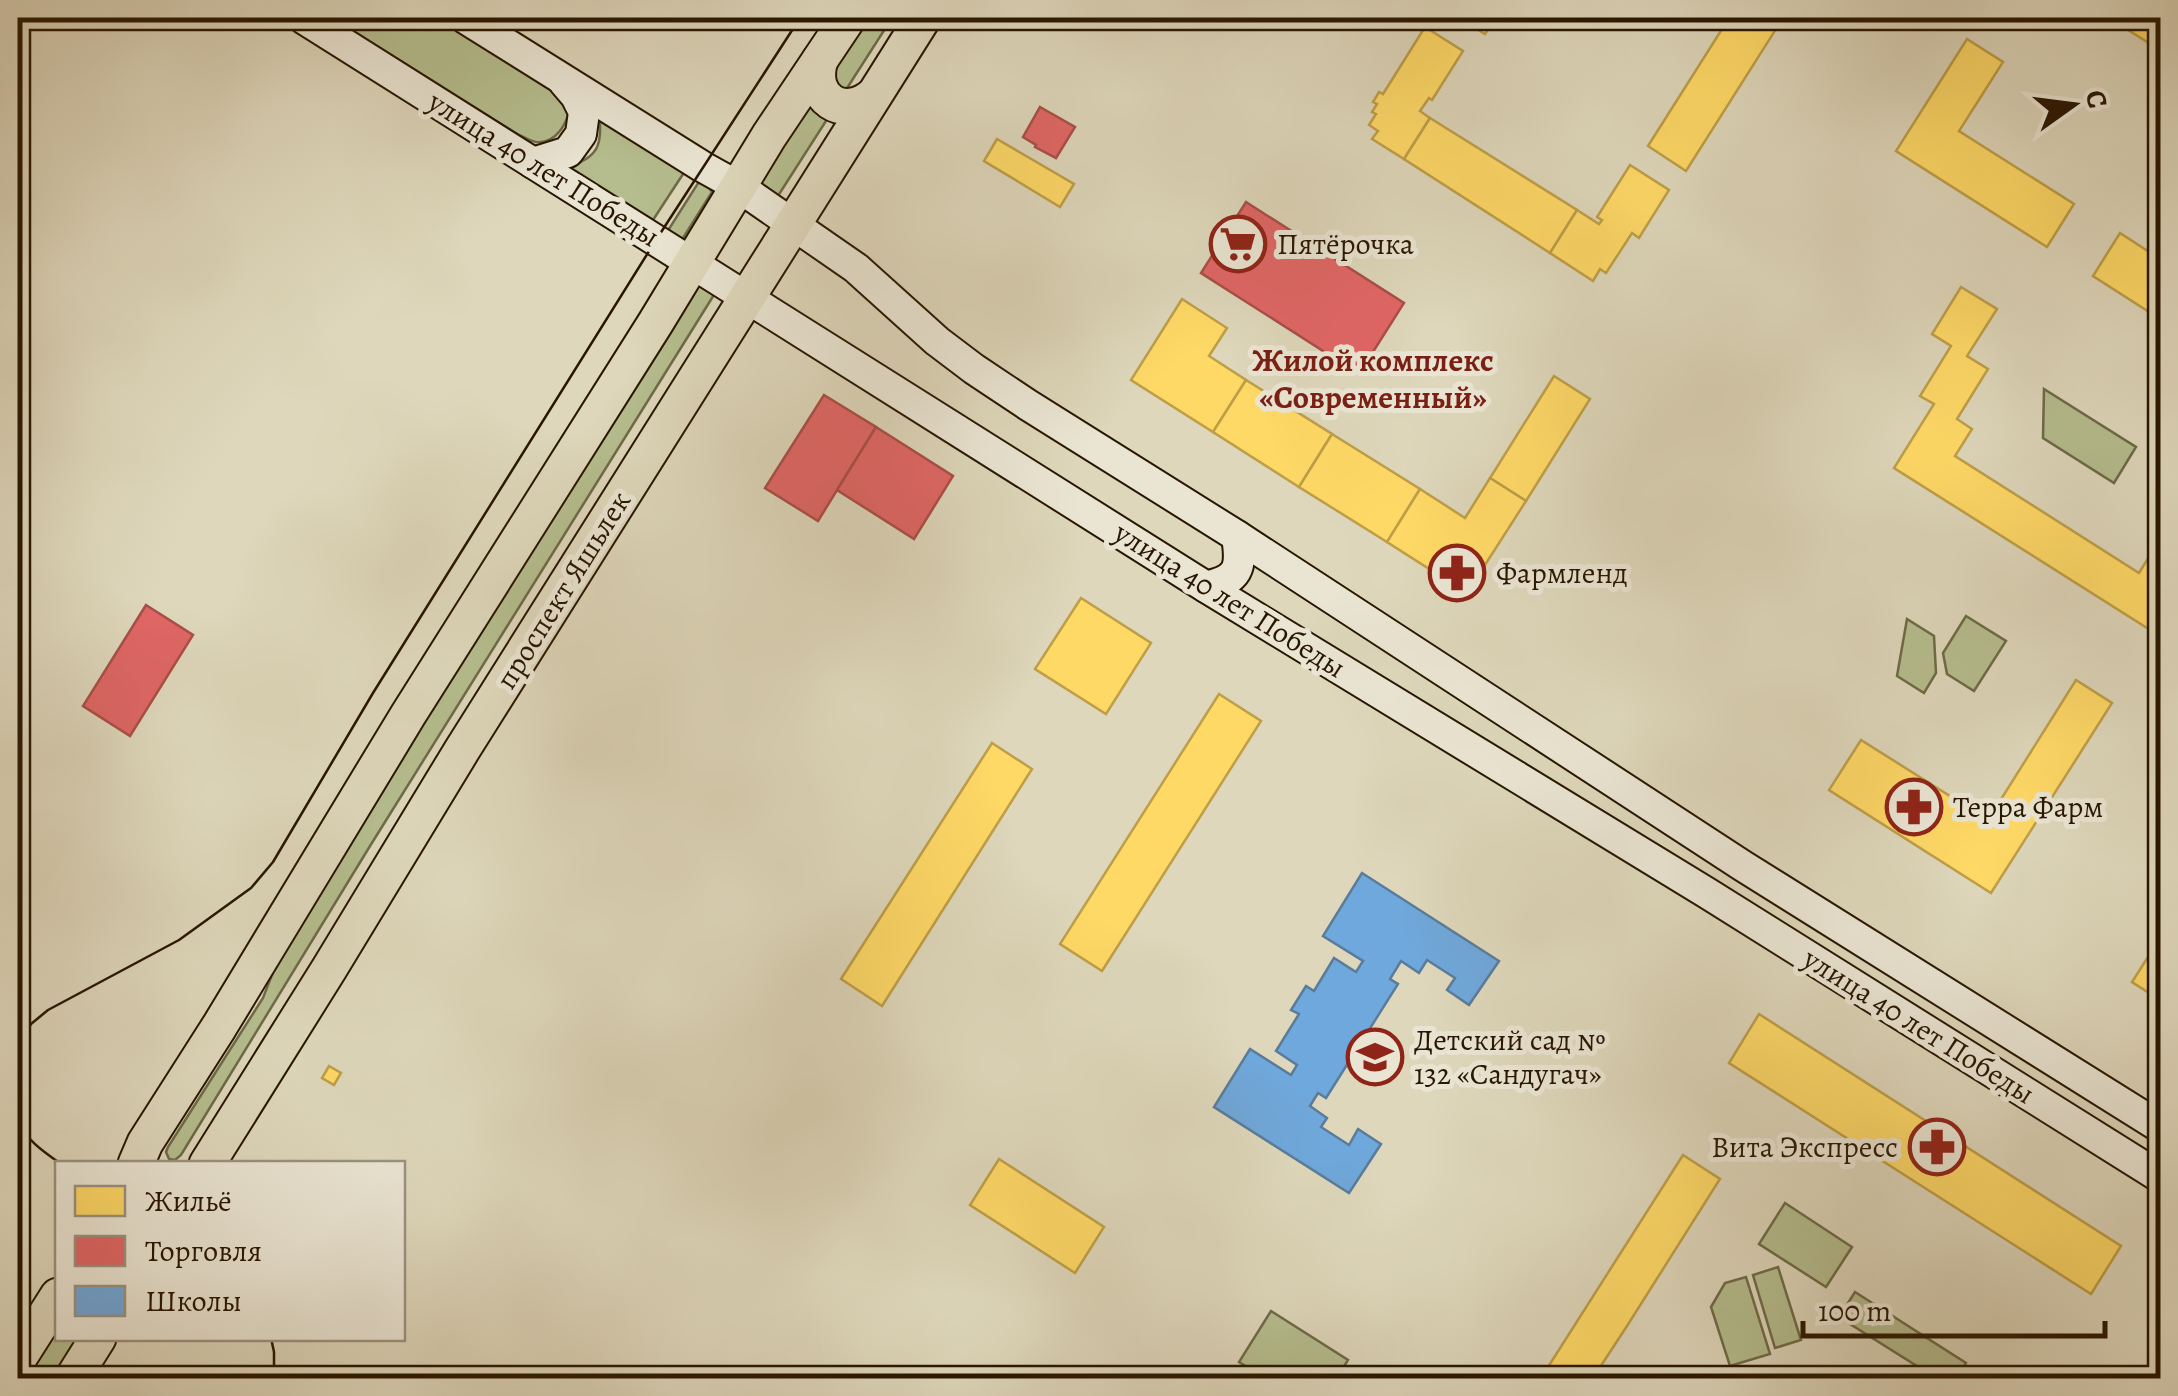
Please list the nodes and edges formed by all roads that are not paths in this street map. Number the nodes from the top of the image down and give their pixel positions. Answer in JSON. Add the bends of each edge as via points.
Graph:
{"nodes":[{"id":1,"x":303,"y":18,"type":"edge"},
{"id":2,"x":465,"y":18,"type":"edge"},
{"id":3,"x":848,"y":18,"type":"edge"},
{"id":4,"x":923,"y":18,"type":"edge"},
{"id":5,"x":820,"y":60,"type":"junction"},
{"id":6,"x":557,"y":74,"type":"junction"},
{"id":7,"x":873,"y":96,"type":"junction"},
{"id":8,"x":533,"y":163,"type":"junction"},
{"id":9,"x":739,"y":186,"type":"junction"},
{"id":10,"x":794,"y":223,"type":"junction"},
{"id":11,"x":692,"y":264,"type":"junction"},
{"id":12,"x":747,"y":297,"type":"junction"},
{"id":13,"x":1237,"y":536,"type":"junction"},
{"id":14,"x":1206,"y":587,"type":"junction"},
{"id":15,"x":2160,"y":1127,"type":"edge"},
{"id":16,"x":144,"y":1157,"type":"edge"},
{"id":17,"x":208,"y":1161,"type":"edge"},
{"id":18,"x":2160,"y":1177,"type":"edge"},
{"id":19,"x":55,"y":1301,"type":"edge"},
{"id":20,"x":96,"y":1341,"type":"edge"},
{"id":21,"x":18,"y":1360,"type":"edge"},
{"id":22,"x":74,"y":1378,"type":"edge"}],
"edges":[{"from":1,"to":8,"type":"street","name":"улица 40 лет Победы"},
{"from":2,"to":6,"type":"street","name":"улица 40 лет Победы"},
{"from":3,"to":5,"type":"main road"},
{"from":4,"to":7,"type":"main road","name":"проспект Яшьлек"},
{"from":5,"to":7,"type":"main road","via":[[817,83],[831,102],[853,107]]},
{"from":5,"to":9,"type":"main road"},
{"from":6,"to":8,"type":"street","via":[[584,112],[581,134],[568,152]]},
{"from":6,"to":9,"type":"street","name":"улица 40 лет Победы"},
{"from":7,"to":10,"type":"main road","name":"проспект Яшьлек"},
{"from":8,"to":11,"type":"street","name":"улица 40 лет Победы"},
{"from":9,"to":10,"type":"street","name":"улица 40 лет Победы"},
{"from":9,"to":11,"type":"main road"},
{"from":10,"to":12,"type":"main road","name":"проспект Яшьлек"},
{"from":10,"to":13,"type":"street","name":"улица 40 лет Победы","via":[[974,369]]},
{"from":11,"to":12,"type":"street","name":"улица 40 лет Победы"},
{"from":11,"to":16,"type":"main road","via":[[408,715]]},
{"from":12,"to":14,"type":"street","name":"улица 40 лет Победы"},
{"from":12,"to":17,"type":"main road","name":"проспект Яшьлек"},
{"from":13,"to":14,"type":"street","via":[[1237,570],[1226,582]]},
{"from":13,"to":15,"type":"street","name":"улица 40 лет Победы","via":[[1742,866]]},
{"from":14,"to":18,"type":"street","name":"улица 40 лет Победы"},
{"from":19,"to":21,"type":"main road"},
{"from":20,"to":22,"type":"main road"}]}
